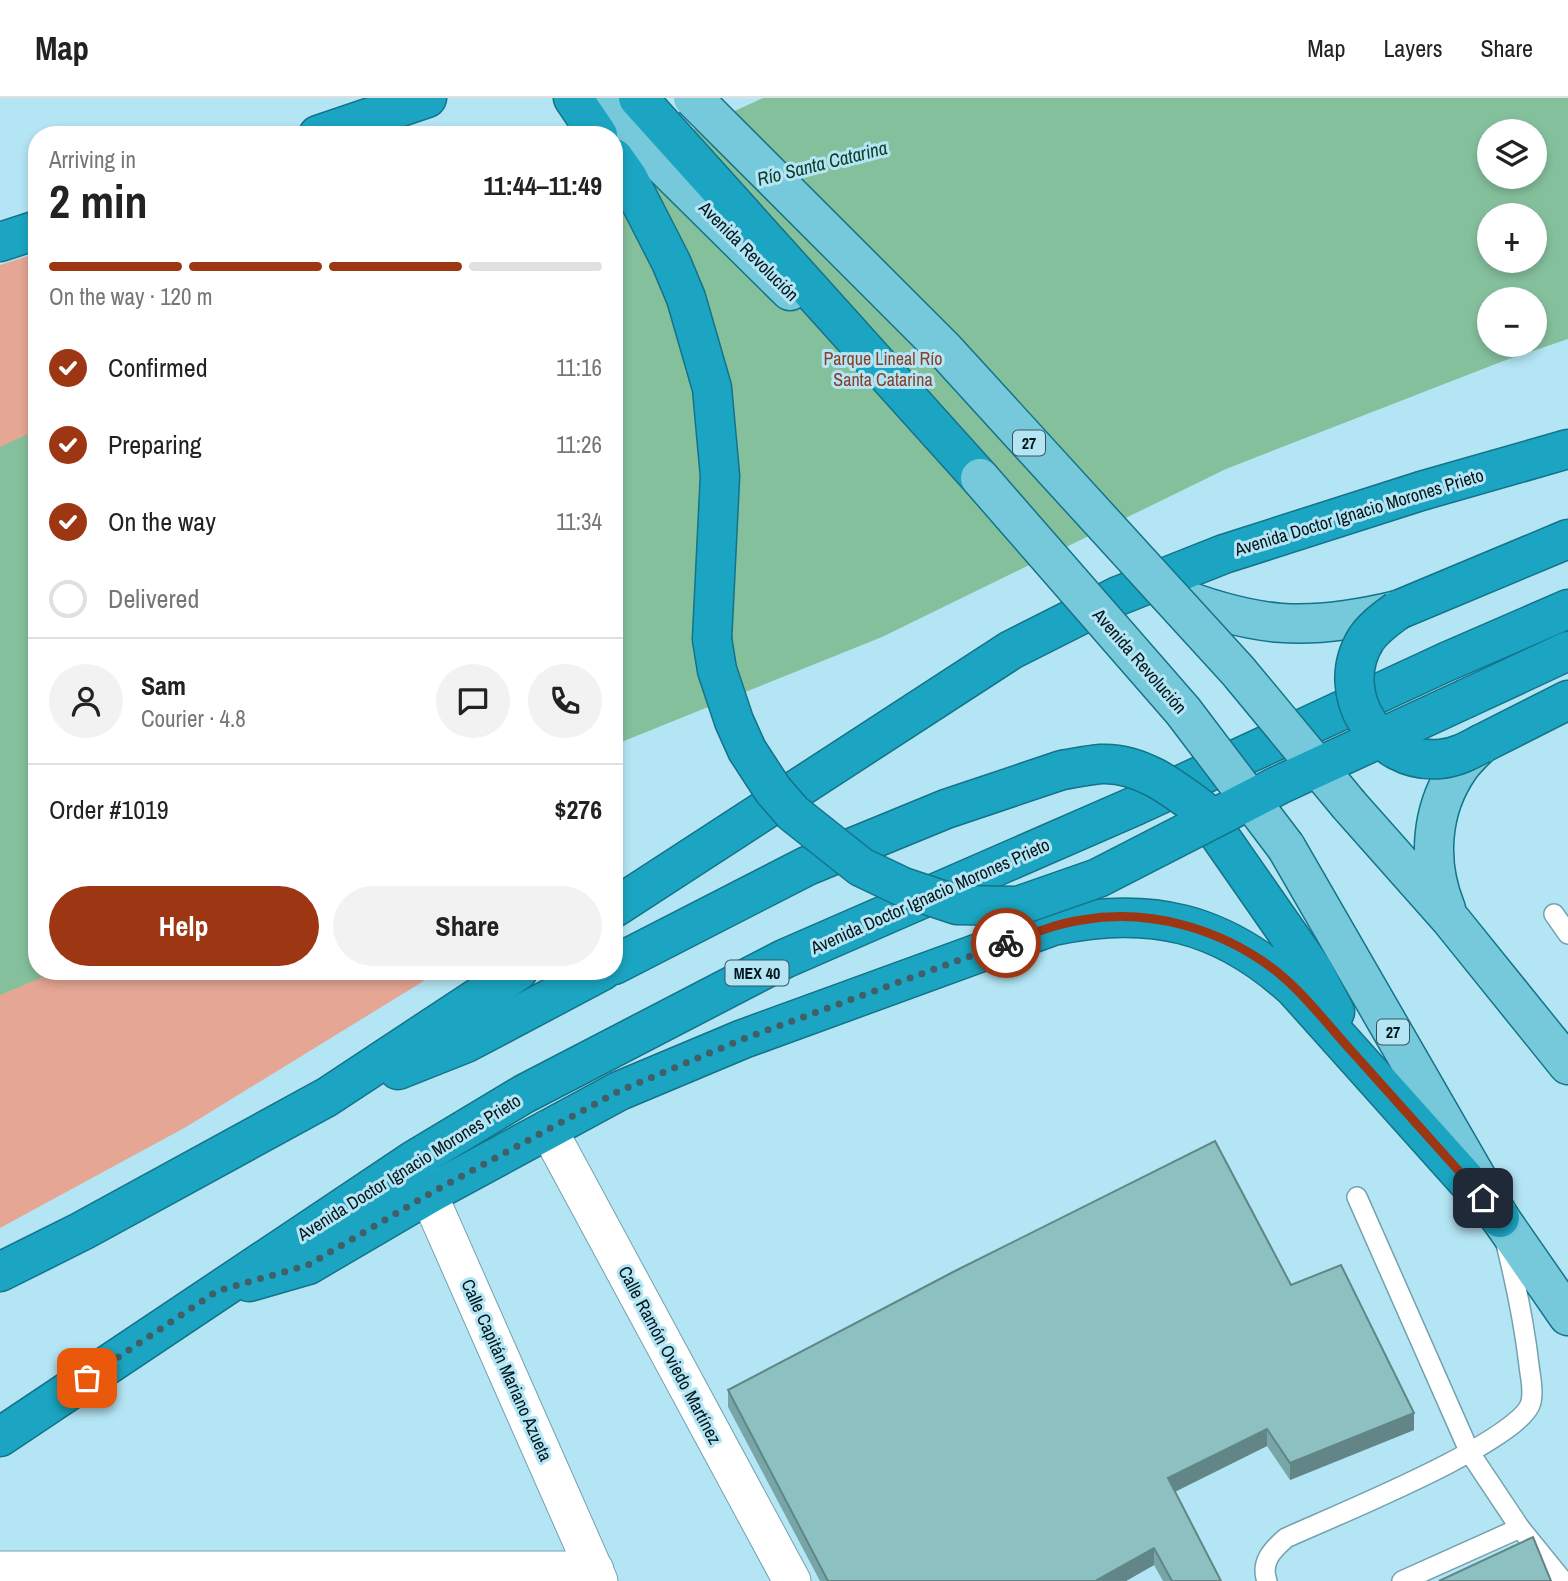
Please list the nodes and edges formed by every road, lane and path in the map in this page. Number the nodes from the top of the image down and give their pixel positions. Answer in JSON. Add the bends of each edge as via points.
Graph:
{"nodes":[{"id":1,"x":427,"y":98,"type":"edge"},
{"id":2,"x":573,"y":98,"type":"edge"},
{"id":3,"x":595,"y":98,"type":"edge"},
{"id":4,"x":638,"y":98,"type":"edge"},
{"id":5,"x":693,"y":98,"type":"edge"},
{"id":6,"x":345,"y":126,"type":"edge"},
{"id":7,"x":592,"y":126,"type":"edge"},
{"id":8,"x":623,"y":171,"type":"edge"},
{"id":9,"x":28,"y":233,"type":"edge"},
{"id":10,"x":0,"y":242,"type":"edge"},
{"id":11,"x":1568,"y":449,"type":"edge"},
{"id":12,"x":979,"y":478,"type":"junction"},
{"id":13,"x":1568,"y":539,"type":"edge"},
{"id":14,"x":1167,"y":593,"type":"junction"},
{"id":15,"x":1568,"y":609,"type":"edge"},
{"id":16,"x":1398,"y":610,"type":"junction"},
{"id":17,"x":1568,"y":651,"type":"edge"},
{"id":18,"x":1568,"y":700,"type":"edge"},
{"id":19,"x":1480,"y":744,"type":"junction"},
{"id":20,"x":623,"y":902,"type":"edge"},
{"id":21,"x":1554,"y":914,"type":"dead end"},
{"id":22,"x":1451,"y":920,"type":"junction"},
{"id":23,"x":1568,"y":934,"type":"edge"},
{"id":24,"x":623,"y":960,"type":"edge"},
{"id":25,"x":504,"y":980,"type":"edge"},
{"id":26,"x":585,"y":980,"type":"edge"},
{"id":27,"x":1362,"y":1063,"type":"junction"},
{"id":28,"x":1568,"y":1065,"type":"edge"},
{"id":29,"x":327,"y":1097,"type":"junction"},
{"id":30,"x":548,"y":1129,"type":"junction"},
{"id":31,"x":414,"y":1160,"type":"junction"},
{"id":32,"x":429,"y":1194,"type":"junction"},
{"id":33,"x":1357,"y":1198,"type":"dead end"},
{"id":34,"x":1500,"y":1218,"type":"junction"},
{"id":35,"x":0,"y":1272,"type":"edge"},
{"id":36,"x":217,"y":1291,"type":"junction"},
{"id":37,"x":1568,"y":1316,"type":"edge"},
{"id":38,"x":0,"y":1437,"type":"edge"},
{"id":39,"x":1471,"y":1453,"type":"junction"},
{"id":40,"x":1520,"y":1528,"type":"junction"},
{"id":41,"x":0,"y":1570,"type":"edge"},
{"id":42,"x":597,"y":1575,"type":"edge"},
{"id":43,"x":792,"y":1581,"type":"edge"},
{"id":44,"x":1266,"y":1581,"type":"edge"},
{"id":45,"x":1402,"y":1581,"type":"edge"},
{"id":46,"x":1563,"y":1581,"type":"edge"}],
"edges":[{"from":1,"to":6,"type":"highway"},
{"from":2,"to":7,"type":"highway"},
{"from":3,"to":12,"type":"main road","name":"Avenida Revolución","number":"27"},
{"from":4,"to":12,"type":"highway"},
{"from":5,"to":14,"type":"main road","number":"27","bridge":true,"via":[[945,350]]},
{"from":8,"to":17,"type":"highway","bridge":true,"via":[[671,262],[712,388],[720,476],[712,639],[727,701],[747,750],[773,790],[793,813],[861,867],[957,905],[1018,906],[1098,878],[1279,785]]},
{"from":9,"to":10,"type":"highway"},
{"from":11,"to":20,"type":"highway","name":"Avenida Doctor Ignacio Morones Prieto","via":[[1224,554],[1118,596],[1011,650]]},
{"from":12,"to":34,"type":"main road","name":"Avenida Revolución","number":"27","bridge":true,"via":[[1183,710],[1286,847]]},
{"from":13,"to":16,"type":"highway"},
{"from":14,"to":16,"type":"main road","bridge":true,"via":[[1245,619],[1305,625],[1352,621]]},
{"from":14,"to":22,"type":"main road","number":"27","bridge":true},
{"from":15,"to":31,"type":"highway","name":"Avenida Doctor Ignacio Morones Prieto","number":"MEX 40","via":[[1135,806],[783,959],[524,1094]]},
{"from":16,"to":19,"type":"highway","bridge":true,"via":[[1366,639],[1357,659],[1355,692],[1366,722],[1380,739],[1418,758],[1441,759]]},
{"from":18,"to":19,"type":"highway"},
{"from":19,"to":22,"type":"main road","via":[[1459,767],[1443,796],[1435,827],[1433,859]]},
{"from":21,"to":23,"type":"lane"},
{"from":22,"to":28,"type":"main road","number":"27"},
{"from":24,"to":27,"type":"highway","bridge":true,"via":[[807,866],[946,809],[1062,770],[1104,764],[1136,769],[1164,782],[1201,809],[1313,970]]},
{"from":25,"to":29,"type":"highway"},
{"from":26,"to":29,"type":"highway","via":[[466,1043]]},
{"from":27,"to":30,"type":"highway","via":[[1295,989],[1247,951],[1178,923],[1115,916],[1053,926],[743,1039],[619,1091]]},
{"from":27,"to":34,"type":"highway"},
{"from":29,"to":35,"type":"highway"},
{"from":30,"to":32,"type":"highway"},
{"from":30,"to":43,"type":"street","name":"Calle Ramón Oviedo Martínez"},
{"from":31,"to":32,"type":"street","name":"Calle Capitán Mariano Azueta"},
{"from":31,"to":36,"type":"highway","name":"Avenida Doctor Ignacio Morones Prieto","number":"MEX 40"},
{"from":32,"to":36,"type":"highway","via":[[308,1265]]},
{"from":32,"to":42,"type":"street","name":"Calle Capitán Mariano Azueta"},
{"from":33,"to":39,"type":"lane"},
{"from":34,"to":37,"type":"main road","name":"Avenida Revolución","number":"27"},
{"from":34,"to":39,"type":"lane","via":[[1523,1315],[1531,1401],[1526,1414]]},
{"from":36,"to":38,"type":"highway","name":"Avenida Doctor Ignacio Morones Prieto","number":"MEX 40"},
{"from":39,"to":40,"type":"lane"},
{"from":39,"to":44,"type":"lane","via":[[1286,1538],[1266,1562]]},
{"from":40,"to":45,"type":"lane"},
{"from":40,"to":46,"type":"lane"},
{"from":41,"to":42,"type":"street"}]}
